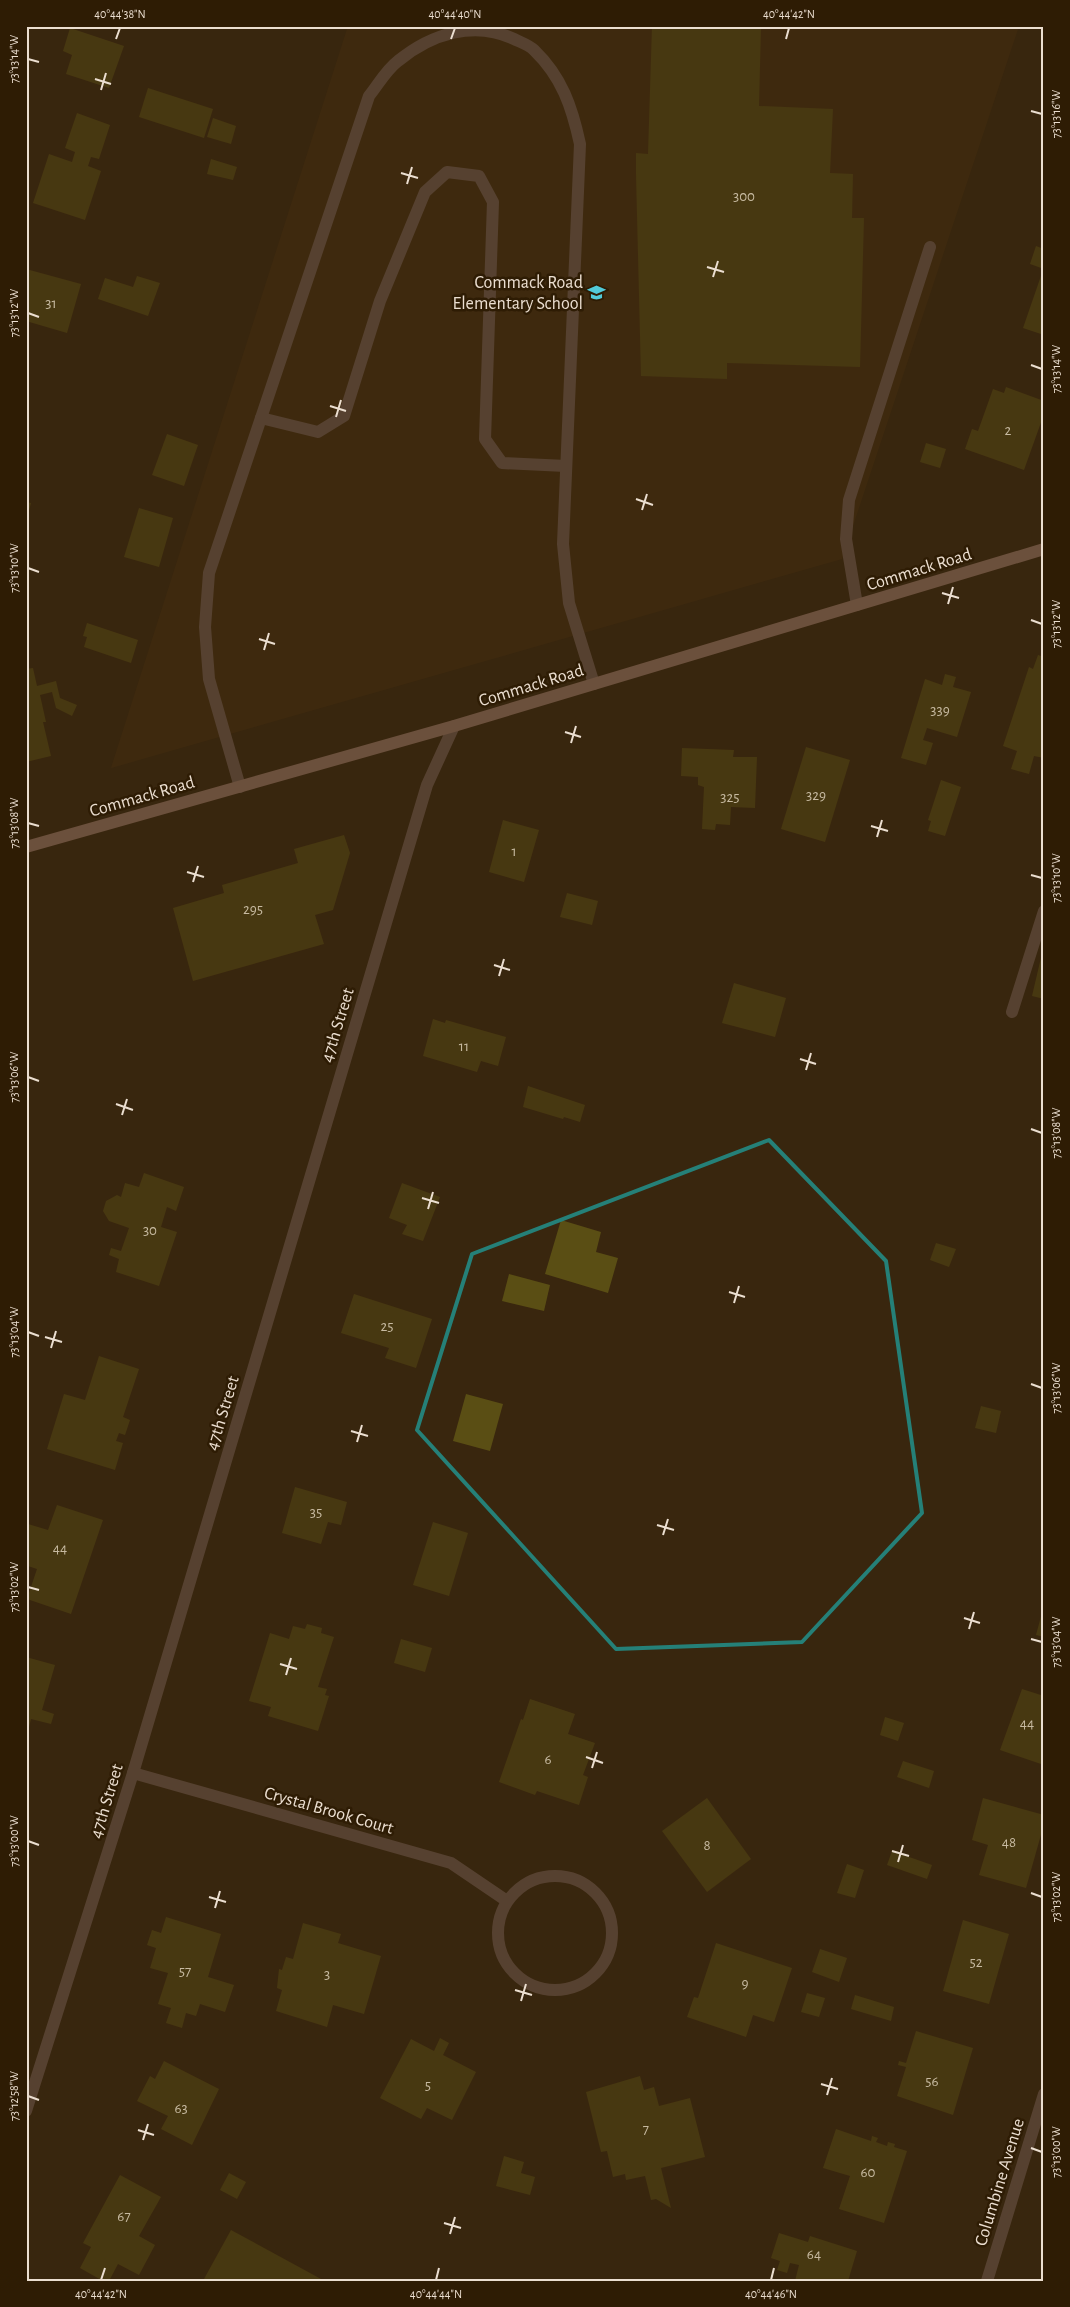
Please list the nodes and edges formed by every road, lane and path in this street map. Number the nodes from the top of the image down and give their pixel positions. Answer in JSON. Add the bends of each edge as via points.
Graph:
{"nodes":[{"id":1,"x":930,"y":247,"type":"dead end"},
{"id":2,"x":261,"y":418,"type":"junction"},
{"id":3,"x":566,"y":466,"type":"junction"},
{"id":4,"x":1044,"y":549,"type":"edge"},
{"id":5,"x":858,"y":605,"type":"junction"},
{"id":6,"x":594,"y":684,"type":"junction"},
{"id":7,"x":454,"y":726,"type":"junction"},
{"id":8,"x":240,"y":787,"type":"junction"},
{"id":9,"x":26,"y":847,"type":"edge"},
{"id":10,"x":1044,"y":911,"type":"edge"},
{"id":11,"x":1012,"y":1012,"type":"dead end"},
{"id":12,"x":133,"y":1773,"type":"junction"},
{"id":13,"x":507,"y":1901,"type":"junction"},
{"id":14,"x":1044,"y":2094,"type":"edge"},
{"id":15,"x":26,"y":2111,"type":"edge"},
{"id":16,"x":988,"y":2281,"type":"edge"}],
"edges":[{"from":1,"to":5,"type":"street","via":[[849,500],[846,539]]},
{"from":2,"to":3,"type":"street","via":[[318,432],[344,416],[380,301],[425,192],[447,172],[479,176],[493,202],[485,438],[502,463]]},
{"from":2,"to":3,"type":"street","via":[[369,96],[396,62],[430,38],[464,29],[500,33],[533,48],[557,77],[573,110],[580,144]]},
{"from":2,"to":8,"type":"street","via":[[209,573],[205,627],[209,679]]},
{"from":3,"to":6,"type":"street","via":[[563,544],[569,603]]},
{"from":4,"to":5,"type":"street","name":"Commack Road"},
{"from":5,"to":6,"type":"street","name":"Commack Road"},
{"from":6,"to":7,"type":"street","name":"Commack Road"},
{"from":7,"to":8,"type":"street","name":"Commack Road"},
{"from":7,"to":12,"type":"street","name":"47th Street","via":[[426,785]]},
{"from":8,"to":9,"type":"street","name":"Commack Road"},
{"from":10,"to":11,"type":"street"},
{"from":12,"to":13,"type":"street","name":"Crystal Brook Court","via":[[451,1863]]},
{"from":12,"to":15,"type":"street","name":"47th Street"},
{"from":13,"to":13,"type":"street","via":[[497,1927],[502,1955],[518,1977],[543,1990],[570,1989],[595,1976],[610,1952],[613,1925],[603,1899],[581,1881],[554,1874],[528,1882]]},
{"from":14,"to":16,"type":"street","name":"Columbine Avenue"}]}
